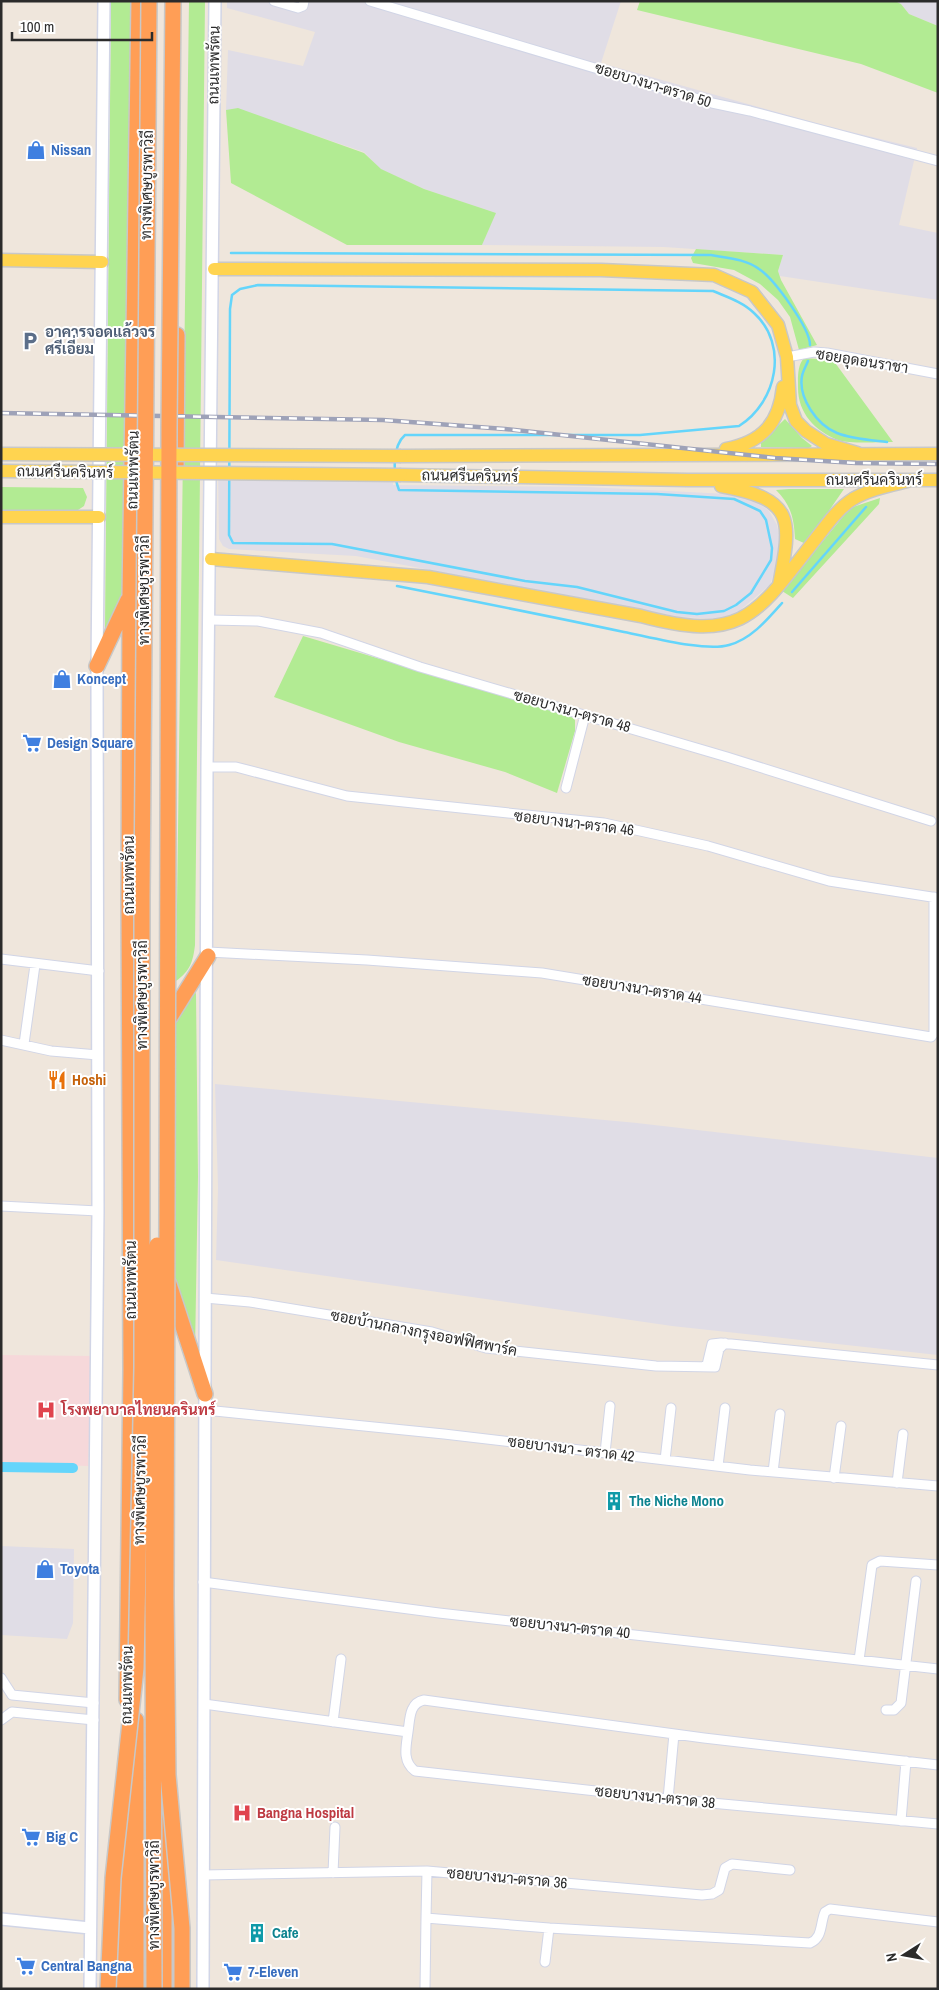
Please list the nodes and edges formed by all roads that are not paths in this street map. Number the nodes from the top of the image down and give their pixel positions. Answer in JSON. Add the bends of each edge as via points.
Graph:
{"nodes":[{"id":1,"x":104,"y":1,"type":"edge"},
{"id":2,"x":139,"y":1,"type":"edge"},
{"id":3,"x":149,"y":1,"type":"edge"},
{"id":4,"x":164,"y":1,"type":"edge"},
{"id":5,"x":173,"y":1,"type":"edge"},
{"id":6,"x":179,"y":1,"type":"edge"},
{"id":7,"x":215,"y":1,"type":"edge"},
{"id":8,"x":274,"y":1,"type":"edge"},
{"id":9,"x":304,"y":1,"type":"edge"},
{"id":10,"x":370,"y":1,"type":"edge"},
{"id":11,"x":938,"y":161,"type":"edge"},
{"id":12,"x":1,"y":260,"type":"edge"},
{"id":13,"x":102,"y":262,"type":"junction"},
{"id":14,"x":214,"y":269,"type":"junction"},
{"id":15,"x":787,"y":361,"type":"junction"},
{"id":16,"x":938,"y":374,"type":"edge"},
{"id":17,"x":857,"y":453,"type":"junction"},
{"id":18,"x":1,"y":454,"type":"edge"},
{"id":19,"x":700,"y":454,"type":"junction"},
{"id":20,"x":938,"y":454,"type":"edge"},
{"id":21,"x":1,"y":471,"type":"edge"},
{"id":22,"x":688,"y":480,"type":"junction"},
{"id":23,"x":911,"y":480,"type":"junction"},
{"id":24,"x":938,"y":480,"type":"edge"},
{"id":25,"x":1,"y":517,"type":"edge"},
{"id":26,"x":99,"y":517,"type":"junction"},
{"id":27,"x":211,"y":559,"type":"junction"},
{"id":28,"x":778,"y":588,"type":"junction"},
{"id":29,"x":130,"y":596,"type":"junction"},
{"id":30,"x":210,"y":620,"type":"junction"},
{"id":31,"x":97,"y":666,"type":"junction"},
{"id":32,"x":584,"y":715,"type":"junction"},
{"id":33,"x":207,"y":767,"type":"junction"},
{"id":34,"x":566,"y":788,"type":"dead end"},
{"id":35,"x":931,"y":820,"type":"dead end"},
{"id":36,"x":936,"y":898,"type":"edge"},
{"id":37,"x":208,"y":954,"type":"junction"},
{"id":38,"x":1,"y":959,"type":"edge"},
{"id":39,"x":35,"y":965,"type":"junction"},
{"id":40,"x":99,"y":972,"type":"junction"},
{"id":41,"x":170,"y":1016,"type":"junction"},
{"id":42,"x":1,"y":1040,"type":"edge"},
{"id":43,"x":24,"y":1044,"type":"junction"},
{"id":44,"x":98,"y":1055,"type":"junction"},
{"id":45,"x":1,"y":1206,"type":"edge"},
{"id":46,"x":98,"y":1211,"type":"junction"},
{"id":47,"x":168,"y":1280,"type":"junction"},
{"id":48,"x":205,"y":1298,"type":"junction"},
{"id":49,"x":938,"y":1364,"type":"edge"},
{"id":50,"x":205,"y":1394,"type":"junction"},
{"id":51,"x":610,"y":1406,"type":"dead end"},
{"id":52,"x":670,"y":1408,"type":"dead end"},
{"id":53,"x":724,"y":1408,"type":"dead end"},
{"id":54,"x":205,"y":1410,"type":"junction"},
{"id":55,"x":780,"y":1414,"type":"dead end"},
{"id":56,"x":840,"y":1426,"type":"dead end"},
{"id":57,"x":903,"y":1434,"type":"dead end"},
{"id":58,"x":605,"y":1453,"type":"junction"},
{"id":59,"x":665,"y":1460,"type":"junction"},
{"id":60,"x":718,"y":1466,"type":"junction"},
{"id":61,"x":773,"y":1472,"type":"junction"},
{"id":62,"x":834,"y":1478,"type":"junction"},
{"id":63,"x":897,"y":1483,"type":"junction"},
{"id":64,"x":938,"y":1486,"type":"edge"},
{"id":65,"x":938,"y":1565,"type":"edge"},
{"id":66,"x":916,"y":1581,"type":"dead end"},
{"id":67,"x":204,"y":1582,"type":"junction"},
{"id":68,"x":341,"y":1659,"type":"dead end"},
{"id":69,"x":859,"y":1660,"type":"junction"},
{"id":70,"x":906,"y":1665,"type":"junction"},
{"id":71,"x":136,"y":1668,"type":"junction"},
{"id":72,"x":938,"y":1669,"type":"edge"},
{"id":73,"x":1,"y":1678,"type":"edge"},
{"id":74,"x":33,"y":1697,"type":"junction"},
{"id":75,"x":94,"y":1703,"type":"junction"},
{"id":76,"x":204,"y":1704,"type":"junction"},
{"id":77,"x":886,"y":1710,"type":"dead end"},
{"id":78,"x":32,"y":1714,"type":"junction"},
{"id":79,"x":1,"y":1720,"type":"edge"},
{"id":80,"x":94,"y":1720,"type":"junction"},
{"id":81,"x":333,"y":1722,"type":"junction"},
{"id":82,"x":408,"y":1732,"type":"junction"},
{"id":83,"x":674,"y":1734,"type":"junction"},
{"id":84,"x":906,"y":1761,"type":"junction"},
{"id":85,"x":938,"y":1765,"type":"edge"},
{"id":86,"x":668,"y":1799,"type":"junction"},
{"id":87,"x":901,"y":1821,"type":"junction"},
{"id":88,"x":938,"y":1824,"type":"edge"},
{"id":89,"x":335,"y":1827,"type":"dead end"},
{"id":90,"x":790,"y":1870,"type":"dead end"},
{"id":91,"x":428,"y":1871,"type":"junction"},
{"id":92,"x":333,"y":1873,"type":"junction"},
{"id":93,"x":203,"y":1875,"type":"junction"},
{"id":94,"x":426,"y":1918,"type":"junction"},
{"id":95,"x":1,"y":1919,"type":"edge"},
{"id":96,"x":938,"y":1922,"type":"edge"},
{"id":97,"x":90,"y":1928,"type":"junction"},
{"id":98,"x":549,"y":1928,"type":"junction"},
{"id":99,"x":545,"y":1962,"type":"dead end"},
{"id":100,"x":90,"y":1989,"type":"edge"},
{"id":101,"x":108,"y":1989,"type":"edge"},
{"id":102,"x":124,"y":1989,"type":"edge"},
{"id":103,"x":136,"y":1989,"type":"edge"},
{"id":104,"x":154,"y":1989,"type":"edge"},
{"id":105,"x":164,"y":1989,"type":"edge"},
{"id":106,"x":182,"y":1989,"type":"edge"},
{"id":107,"x":203,"y":1989,"type":"edge"},
{"id":108,"x":425,"y":1989,"type":"edge"}],
"edges":[{"from":1,"to":13,"type":"main road","name":"ถนนเทพรัตน"},
{"from":2,"to":29,"type":"highway","name":"ถนนเทพรัตน"},
{"from":3,"to":71,"type":"highway","name":"ทางพิเศษบูรพาวิถี","bridge":true,"via":[[142,1368]]},
{"from":4,"to":104,"type":"highway","name":"ทางพิเศษบูรพาวิถี","bridge":true,"via":[[153,1598]]},
{"from":5,"to":106,"type":"highway","bridge":true,"via":[[166,1607],[168,1775],[182,1928]]},
{"from":6,"to":41,"type":"highway"},
{"from":7,"to":14,"type":"main road","name":"ถนนเทพรัตน"},
{"from":8,"to":9,"type":"street","via":[[298,8]]},
{"from":10,"to":11,"type":"street","name":"ซอยบางนา-ตราด 50","via":[[712,103]]},
{"from":12,"to":13,"type":"main road"},
{"from":13,"to":26,"type":"main road","name":"ถนนเทพรัตน"},
{"from":14,"to":15,"type":"main road","via":[[601,270],[714,274],[752,292],[778,325]]},
{"from":14,"to":27,"type":"main road","name":"ถนนเทพรัตน"},
{"from":15,"to":16,"type":"street","name":"ซอยอุดอนราชา","via":[[814,352],[827,353]]},
{"from":15,"to":17,"type":"main road","via":[[790,405],[796,421],[826,444]]},
{"from":15,"to":19,"type":"main road","via":[[782,400],[766,432],[737,447]]},
{"from":17,"to":19,"type":"main road","name":"ถนนศรีนครินทร์"},
{"from":17,"to":20,"type":"main road","name":"ถนนศรีนครินทร์"},
{"from":18,"to":19,"type":"main road","name":"ถนนศรีนครินทร์","bridge":true},
{"from":21,"to":22,"type":"main road","name":"ถนนศรีนครินทร์","bridge":true},
{"from":22,"to":23,"type":"main road","name":"ถนนศรีนครินทร์"},
{"from":22,"to":28,"type":"main road","via":[[753,492],[775,504],[784,521],[787,542]]},
{"from":23,"to":24,"type":"main road","name":"ถนนศรีนครินทร์"},
{"from":23,"to":28,"type":"main road","via":[[852,499],[836,513]]},
{"from":25,"to":26,"type":"main road"},
{"from":26,"to":31,"type":"main road","name":"ถนนเทพรัตน"},
{"from":27,"to":28,"type":"main road","via":[[428,577],[705,628],[733,624],[760,606]]},
{"from":27,"to":30,"type":"main road","name":"ถนนเทพรัตน"},
{"from":29,"to":31,"type":"highway"},
{"from":29,"to":102,"type":"highway","name":"ถนนเทพรัตน","via":[[132,1370]]},
{"from":30,"to":32,"type":"street","name":"ซอยบางนา-ตราด 48","via":[[258,621],[321,633],[420,667]]},
{"from":30,"to":33,"type":"main road","name":"ถนนเทพรัตน"},
{"from":31,"to":40,"type":"main road","name":"ถนนเทพรัตน"},
{"from":32,"to":34,"type":"street"},
{"from":32,"to":35,"type":"street","name":"ซอยบางนา-ตราด 48"},
{"from":33,"to":36,"type":"street","name":"ซอยบางนา-ตราด 46","via":[[236,766],[342,796],[604,823],[708,846],[829,881]]},
{"from":33,"to":37,"type":"main road","name":"ถนนเทพรัตน"},
{"from":36,"to":37,"type":"street","name":"ซอยบางนา-ตราด 44","via":[[934,1033],[931,1037],[542,973],[367,960]]},
{"from":37,"to":41,"type":"highway"},
{"from":37,"to":48,"type":"main road","name":"ถนนเทพรัตน"},
{"from":38,"to":39,"type":"street"},
{"from":39,"to":40,"type":"street"},
{"from":39,"to":43,"type":"street"},
{"from":40,"to":44,"type":"main road","name":"ถนนเทพรัตน"},
{"from":41,"to":47,"type":"highway"},
{"from":42,"to":43,"type":"street"},
{"from":43,"to":44,"type":"street","via":[[52,1051]]},
{"from":44,"to":46,"type":"main road","name":"ถนนเทพรัตน"},
{"from":45,"to":46,"type":"street"},
{"from":46,"to":75,"type":"main road","name":"ถนนเทพรัตน"},
{"from":47,"to":50,"type":"highway"},
{"from":47,"to":105,"type":"highway"},
{"from":48,"to":49,"type":"street","name":"ซอยบ้านกลางกรุงออฟฟิศพาร์ค","via":[[250,1302],[432,1332],[486,1348],[656,1366],[703,1368],[710,1357],[712,1344],[725,1343]]},
{"from":48,"to":50,"type":"main road","name":"ถนนเทพรัตน"},
{"from":50,"to":54,"type":"main road","name":"ถนนเทพรัตน"},
{"from":51,"to":58,"type":"street"},
{"from":52,"to":59,"type":"street"},
{"from":53,"to":60,"type":"street"},
{"from":54,"to":58,"type":"street","name":"ซอยบางนา - ตราด 42"},
{"from":54,"to":67,"type":"main road","name":"ถนนเทพรัตน"},
{"from":55,"to":61,"type":"street"},
{"from":56,"to":62,"type":"street"},
{"from":57,"to":63,"type":"street"},
{"from":58,"to":59,"type":"street","name":"ซอยบางนา - ตราด 42"},
{"from":59,"to":60,"type":"street","name":"ซอยบางนา - ตราด 42"},
{"from":60,"to":61,"type":"street","name":"ซอยบางนา - ตราด 42"},
{"from":61,"to":62,"type":"street","name":"ซอยบางนา - ตราด 42"},
{"from":62,"to":63,"type":"street","name":"ซอยบางนา - ตราด 42"},
{"from":63,"to":64,"type":"street","name":"ซอยบางนา - ตราด 42"},
{"from":65,"to":69,"type":"street","via":[[880,1561],[872,1565]]},
{"from":66,"to":70,"type":"street"},
{"from":67,"to":69,"type":"street","name":"ซอยบางนา-ตราด 40","via":[[439,1613]]},
{"from":67,"to":76,"type":"main road","name":"ถนนเทพรัตน"},
{"from":68,"to":81,"type":"street"},
{"from":69,"to":70,"type":"street","name":"ซอยบางนา-ตราด 40"},
{"from":70,"to":72,"type":"street","name":"ซอยบางนา-ตราด 40"},
{"from":70,"to":77,"type":"street","via":[[901,1703],[894,1710]]},
{"from":71,"to":101,"type":"highway","bridge":true,"via":[[113,1878]]},
{"from":71,"to":103,"type":"highway","name":"ทางพิเศษบูรพาวิถี","bridge":true},
{"from":73,"to":74,"type":"street","via":[[12,1695]]},
{"from":74,"to":75,"type":"street"},
{"from":74,"to":78,"type":"street"},
{"from":75,"to":80,"type":"main road","name":"ถนนเทพรัตน"},
{"from":76,"to":81,"type":"street"},
{"from":76,"to":93,"type":"main road","name":"ถนนเทพรัตน"},
{"from":78,"to":79,"type":"street","via":[[12,1712]]},
{"from":78,"to":80,"type":"street"},
{"from":80,"to":97,"type":"main road","name":"ถนนเทพรัตน"},
{"from":81,"to":82,"type":"street"},
{"from":82,"to":83,"type":"street","name":"ซอยบางนา-ตราด 38","via":[[413,1706],[424,1700]]},
{"from":82,"to":86,"type":"street","name":"ซอยบางนา-ตราด 38","via":[[405,1756],[408,1766],[415,1771]]},
{"from":83,"to":84,"type":"street","name":"ซอยบางนา-ตราด 38"},
{"from":83,"to":86,"type":"street"},
{"from":84,"to":85,"type":"street","name":"ซอยบางนา-ตราด 38"},
{"from":84,"to":87,"type":"street"},
{"from":86,"to":87,"type":"street","name":"ซอยบางนา-ตราด 38"},
{"from":87,"to":88,"type":"street","name":"ซอยบางนา-ตราด 38"},
{"from":89,"to":92,"type":"street"},
{"from":90,"to":91,"type":"street","name":"ซอยบางนา-ตราด 36","via":[[732,1864],[725,1868],[719,1890],[702,1896]]},
{"from":91,"to":92,"type":"street","name":"ซอยบางนา-ตราด 36"},
{"from":91,"to":94,"type":"street"},
{"from":92,"to":93,"type":"street","name":"ซอยบางนา-ตราด 36"},
{"from":93,"to":107,"type":"main road","name":"ถนนเทพรัตน"},
{"from":94,"to":98,"type":"street"},
{"from":94,"to":108,"type":"street"},
{"from":95,"to":97,"type":"main road"},
{"from":96,"to":98,"type":"street","via":[[830,1909],[823,1916],[819,1936],[810,1943]]},
{"from":97,"to":100,"type":"main road","name":"ถนนเทพรัตน"},
{"from":98,"to":99,"type":"street"}]}
